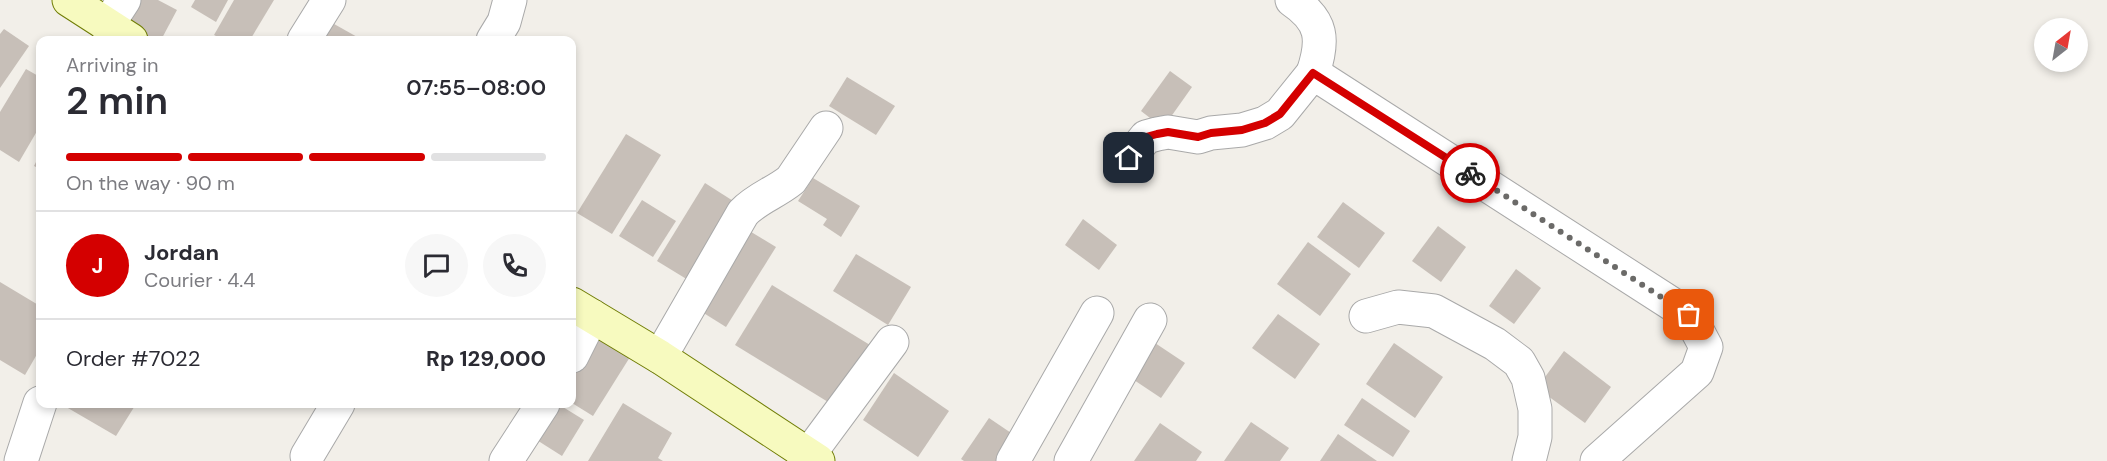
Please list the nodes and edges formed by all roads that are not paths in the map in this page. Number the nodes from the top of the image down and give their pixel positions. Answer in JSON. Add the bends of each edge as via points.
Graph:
{"nodes":[{"id":1,"x":69,"y":0,"type":"edge"},
{"id":2,"x":329,"y":0,"type":"edge"},
{"id":3,"x":510,"y":0,"type":"edge"},
{"id":4,"x":1292,"y":0,"type":"edge"},
{"id":5,"x":121,"y":22,"type":"edge"},
{"id":6,"x":306,"y":36,"type":"edge"},
{"id":7,"x":495,"y":36,"type":"edge"},
{"id":8,"x":1313,"y":73,"type":"junction"},
{"id":9,"x":826,"y":128,"type":"dead end"},
{"id":10,"x":1129,"y":158,"type":"dead end"},
{"id":11,"x":582,"y":310,"type":"edge"},
{"id":12,"x":1097,"y":313,"type":"dead end"},
{"id":13,"x":1366,"y":316,"type":"dead end"},
{"id":14,"x":1150,"y":320,"type":"dead end"},
{"id":15,"x":576,"y":338,"type":"edge"},
{"id":16,"x":892,"y":342,"type":"dead end"},
{"id":17,"x":660,"y":357,"type":"junction"},
{"id":18,"x":38,"y":408,"type":"edge"},
{"id":19,"x":336,"y":408,"type":"edge"},
{"id":20,"x":540,"y":408,"type":"edge"},
{"id":21,"x":307,"y":456,"type":"dead end"},
{"id":22,"x":810,"y":459,"type":"edge"},
{"id":23,"x":21,"y":461,"type":"edge"},
{"id":24,"x":506,"y":461,"type":"edge"},
{"id":25,"x":1013,"y":461,"type":"edge"},
{"id":26,"x":1071,"y":461,"type":"edge"},
{"id":27,"x":1529,"y":461,"type":"edge"},
{"id":28,"x":1597,"y":461,"type":"edge"}],
"edges":[{"from":1,"to":5,"type":"street"},
{"from":2,"to":6,"type":"street"},
{"from":3,"to":7,"type":"street"},
{"from":4,"to":8,"type":"street","via":[[1316,24],[1321,40]]},
{"from":8,"to":10,"type":"street","via":[[1280,114],[1265,123],[1198,137],[1157,134],[1146,137]]},
{"from":8,"to":28,"type":"street","via":[[1689,315],[1706,347],[1697,372]]},
{"from":9,"to":17,"type":"street","via":[[791,180],[743,213]]},
{"from":11,"to":15,"type":"street"},
{"from":11,"to":17,"type":"street"},
{"from":12,"to":25,"type":"street"},
{"from":13,"to":27,"type":"street","via":[[1398,307],[1434,311],[1495,344],[1519,362],[1528,378],[1535,409]]},
{"from":14,"to":26,"type":"street"},
{"from":16,"to":22,"type":"street"},
{"from":17,"to":22,"type":"street"},
{"from":18,"to":23,"type":"street"},
{"from":19,"to":21,"type":"street"},
{"from":20,"to":24,"type":"street"}]}
